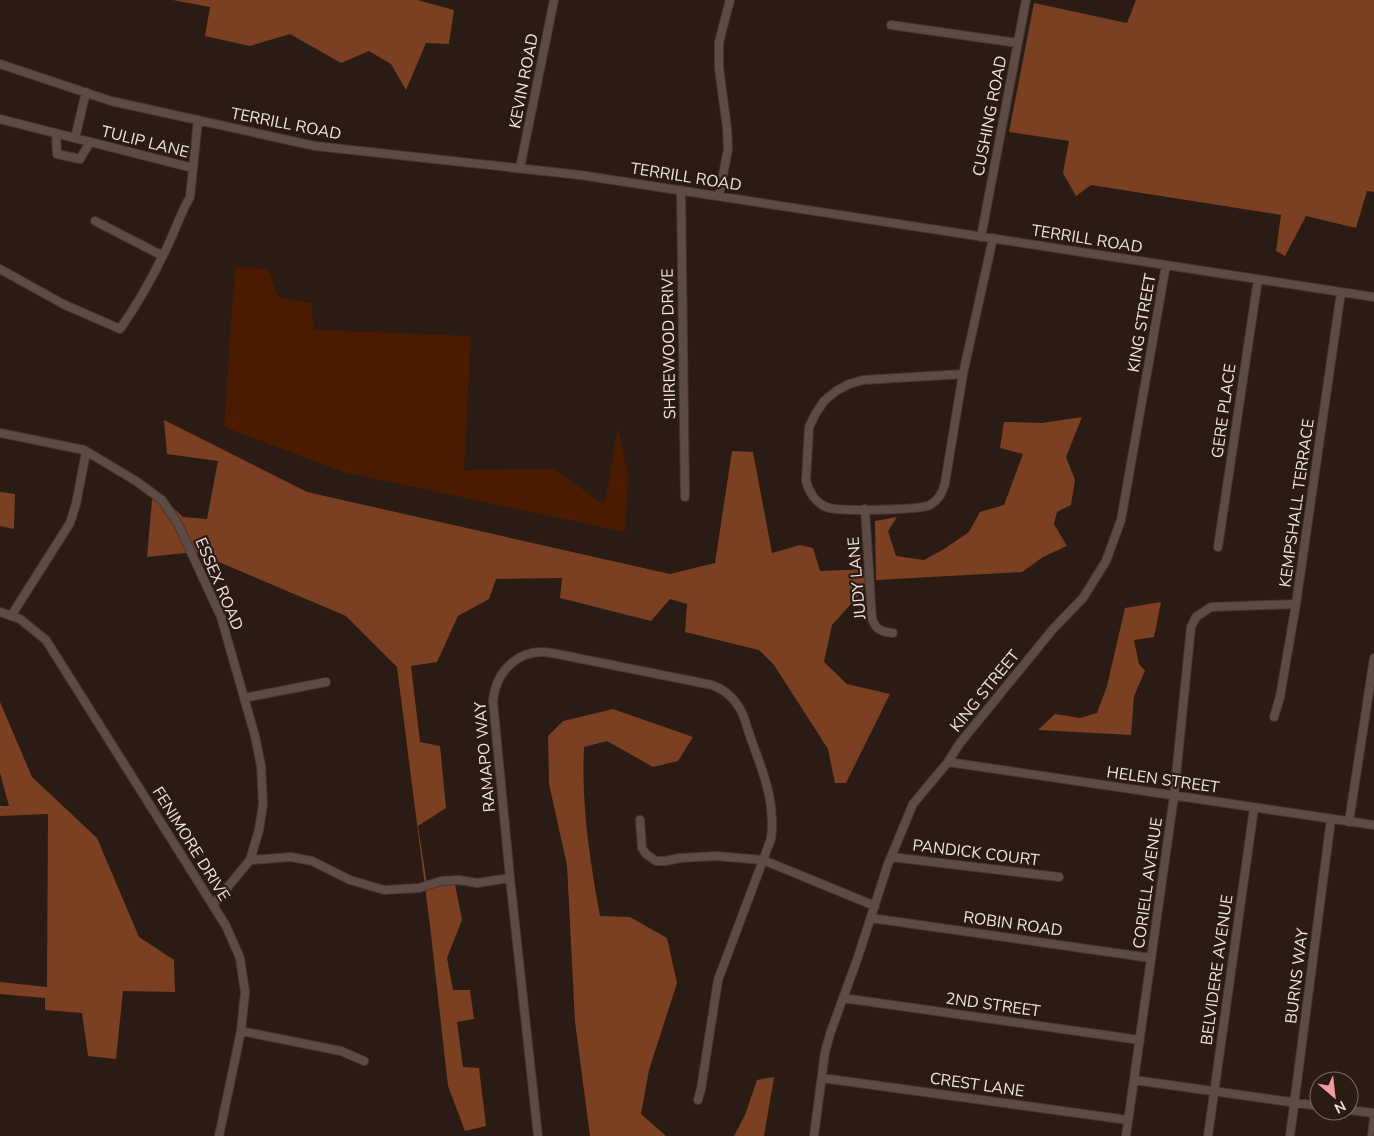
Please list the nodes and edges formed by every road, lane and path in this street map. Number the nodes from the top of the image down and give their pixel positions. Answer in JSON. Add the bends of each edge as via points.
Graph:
{"nodes":[{"id":1,"x":554,"y":0,"type":"edge"},
{"id":2,"x":730,"y":0,"type":"edge"},
{"id":3,"x":1026,"y":0,"type":"edge"},
{"id":4,"x":891,"y":25,"type":"dead end"},
{"id":5,"x":1018,"y":43,"type":"junction"},
{"id":6,"x":0,"y":64,"type":"edge"},
{"id":7,"x":86,"y":92,"type":"junction"},
{"id":8,"x":0,"y":119,"type":"edge"},
{"id":9,"x":198,"y":120,"type":"junction"},
{"id":10,"x":56,"y":133,"type":"junction"},
{"id":11,"x":76,"y":138,"type":"junction"},
{"id":12,"x":90,"y":142,"type":"junction"},
{"id":13,"x":193,"y":168,"type":"junction"},
{"id":14,"x":520,"y":168,"type":"junction"},
{"id":15,"x":681,"y":190,"type":"junction"},
{"id":16,"x":719,"y":196,"type":"junction"},
{"id":17,"x":95,"y":221,"type":"dead end"},
{"id":18,"x":981,"y":237,"type":"junction"},
{"id":19,"x":993,"y":238,"type":"junction"},
{"id":20,"x":163,"y":256,"type":"junction"},
{"id":21,"x":1166,"y":265,"type":"junction"},
{"id":22,"x":0,"y":269,"type":"edge"},
{"id":23,"x":1258,"y":279,"type":"junction"},
{"id":24,"x":1341,"y":292,"type":"junction"},
{"id":25,"x":1374,"y":297,"type":"edge"},
{"id":26,"x":962,"y":374,"type":"junction"},
{"id":27,"x":0,"y":433,"type":"edge"},
{"id":28,"x":86,"y":452,"type":"junction"},
{"id":29,"x":685,"y":497,"type":"dead end"},
{"id":30,"x":865,"y":509,"type":"junction"},
{"id":31,"x":1218,"y":547,"type":"dead end"},
{"id":32,"x":1296,"y":604,"type":"junction"},
{"id":33,"x":0,"y":612,"type":"edge"},
{"id":34,"x":11,"y":616,"type":"junction"},
{"id":35,"x":893,"y":633,"type":"dead end"},
{"id":36,"x":1374,"y":658,"type":"edge"},
{"id":37,"x":326,"y":682,"type":"dead end"},
{"id":38,"x":244,"y":698,"type":"junction"},
{"id":39,"x":1274,"y":716,"type":"dead end"},
{"id":40,"x":948,"y":762,"type":"junction"},
{"id":41,"x":1174,"y":796,"type":"junction"},
{"id":42,"x":1254,"y":808,"type":"junction"},
{"id":43,"x":1331,"y":819,"type":"junction"},
{"id":44,"x":640,"y":820,"type":"dead end"},
{"id":45,"x":1349,"y":822,"type":"junction"},
{"id":46,"x":1374,"y":825,"type":"edge"},
{"id":47,"x":891,"y":857,"type":"junction"},
{"id":48,"x":250,"y":860,"type":"junction"},
{"id":49,"x":763,"y":860,"type":"junction"},
{"id":50,"x":1059,"y":876,"type":"dead end"},
{"id":51,"x":510,"y":878,"type":"junction"},
{"id":52,"x":213,"y":905,"type":"junction"},
{"id":53,"x":874,"y":906,"type":"junction"},
{"id":54,"x":871,"y":918,"type":"junction"},
{"id":55,"x":1151,"y":958,"type":"junction"},
{"id":56,"x":843,"y":998,"type":"junction"},
{"id":57,"x":241,"y":1032,"type":"junction"},
{"id":58,"x":1140,"y":1040,"type":"junction"},
{"id":59,"x":364,"y":1061,"type":"dead end"},
{"id":60,"x":822,"y":1078,"type":"junction"},
{"id":61,"x":1134,"y":1080,"type":"junction"},
{"id":62,"x":1214,"y":1091,"type":"junction"},
{"id":63,"x":698,"y":1100,"type":"dead end"},
{"id":64,"x":1294,"y":1102,"type":"junction"},
{"id":65,"x":1309,"y":1104,"type":"edge"},
{"id":66,"x":1359,"y":1111,"type":"edge"},
{"id":67,"x":1374,"y":1113,"type":"edge"},
{"id":68,"x":1374,"y":1118,"type":"edge"},
{"id":69,"x":1128,"y":1120,"type":"junction"},
{"id":70,"x":219,"y":1136,"type":"edge"},
{"id":71,"x":538,"y":1136,"type":"edge"},
{"id":72,"x":814,"y":1136,"type":"edge"},
{"id":73,"x":1126,"y":1136,"type":"edge"},
{"id":74,"x":1208,"y":1136,"type":"edge"},
{"id":75,"x":1290,"y":1136,"type":"edge"},
{"id":76,"x":1372,"y":1136,"type":"edge"}],
"edges":[{"from":1,"to":14,"type":"street","name":"KEVIN ROAD"},
{"from":2,"to":16,"type":"street","via":[[720,42],[719,68],[728,148]]},
{"from":3,"to":5,"type":"street","name":"CUSHING ROAD"},
{"from":4,"to":5,"type":"street"},
{"from":5,"to":18,"type":"street","name":"CUSHING ROAD"},
{"from":6,"to":7,"type":"street","name":"TERRILL ROAD"},
{"from":7,"to":9,"type":"street","name":"TERRILL ROAD"},
{"from":7,"to":11,"type":"street"},
{"from":8,"to":10,"type":"street","name":"TULIP LANE"},
{"from":9,"to":13,"type":"street"},
{"from":9,"to":14,"type":"street","name":"TERRILL ROAD","via":[[315,146]]},
{"from":10,"to":11,"type":"street","name":"TULIP LANE"},
{"from":10,"to":12,"type":"street","name":"TULIP LANE","via":[[57,154],[80,159]]},
{"from":11,"to":12,"type":"street","name":"TULIP LANE"},
{"from":12,"to":13,"type":"street","name":"TULIP LANE"},
{"from":13,"to":20,"type":"street","via":[[190,197]]},
{"from":14,"to":15,"type":"street","name":"TERRILL ROAD"},
{"from":15,"to":16,"type":"street","name":"TERRILL ROAD"},
{"from":15,"to":29,"type":"street","name":"SHIREWOOD DRIVE"},
{"from":16,"to":18,"type":"street","name":"TERRILL ROAD"},
{"from":17,"to":20,"type":"street"},
{"from":18,"to":19,"type":"street","name":"TERRILL ROAD"},
{"from":19,"to":21,"type":"street","name":"TERRILL ROAD"},
{"from":19,"to":26,"type":"street"},
{"from":20,"to":22,"type":"street","via":[[120,329],[63,304]]},
{"from":21,"to":23,"type":"street","name":"TERRILL ROAD"},
{"from":21,"to":40,"type":"street","name":"KING STREET","via":[[1121,520],[1106,561],[1083,598],[1053,629]]},
{"from":23,"to":24,"type":"street","name":"TERRILL ROAD"},
{"from":23,"to":31,"type":"street","name":"GERE PLACE"},
{"from":24,"to":25,"type":"street","name":"TERRILL ROAD"},
{"from":24,"to":32,"type":"street","name":"KEMPSHALL TERRACE"},
{"from":26,"to":30,"type":"street","via":[[941,494],[934,503],[923,507]]},
{"from":26,"to":30,"type":"street","via":[[863,380],[841,388],[820,407],[809,427],[808,488],[815,500],[827,508]]},
{"from":27,"to":28,"type":"street","name":"ESSEX ROAD"},
{"from":28,"to":34,"type":"street","via":[[70,523]]},
{"from":28,"to":38,"type":"street","name":"ESSEX ROAD","via":[[162,500],[178,524],[221,617]]},
{"from":30,"to":35,"type":"street","name":"JUDY LANE","via":[[872,619],[878,629]]},
{"from":32,"to":39,"type":"street","name":"KEMPSHALL TERRACE"},
{"from":32,"to":41,"type":"street","name":"CORIELL AVENUE","via":[[1210,608],[1196,617],[1190,633]]},
{"from":33,"to":34,"type":"street","name":"FENIMORE DRIVE"},
{"from":34,"to":52,"type":"street","name":"FENIMORE DRIVE","via":[[20,619],[46,640]]},
{"from":36,"to":45,"type":"street"},
{"from":37,"to":38,"type":"street"},
{"from":38,"to":48,"type":"street","name":"ESSEX ROAD","via":[[261,766],[263,804]]},
{"from":40,"to":41,"type":"street","name":"HELEN STREET"},
{"from":40,"to":47,"type":"street","name":"KING STREET","via":[[913,804]]},
{"from":41,"to":42,"type":"street","name":"HELEN STREET"},
{"from":41,"to":55,"type":"street","name":"CORIELL AVENUE"},
{"from":42,"to":43,"type":"street","name":"HELEN STREET"},
{"from":42,"to":62,"type":"street","name":"BELVIDERE AVENUE"},
{"from":43,"to":45,"type":"street","name":"HELEN STREET"},
{"from":43,"to":64,"type":"street","name":"BURNS WAY"},
{"from":44,"to":49,"type":"street","via":[[642,848],[656,860],[716,856]]},
{"from":45,"to":46,"type":"street","name":"HELEN STREET"},
{"from":47,"to":50,"type":"street","name":"PANDICK COURT"},
{"from":47,"to":53,"type":"street","name":"KING STREET"},
{"from":48,"to":51,"type":"street","via":[[291,857],[312,861],[350,880],[384,890],[419,888],[441,881],[477,883]]},
{"from":48,"to":52,"type":"street","name":"ESSEX ROAD"},
{"from":49,"to":51,"type":"street","name":"RAMAPO WAY","via":[[770,839],[772,804],[744,717],[730,695],[712,685],[542,652],[527,654],[509,664],[494,691]]},
{"from":49,"to":53,"type":"street"},
{"from":49,"to":63,"type":"street","name":"RAMAPO WAY","via":[[718,980]]},
{"from":51,"to":71,"type":"street","name":"RAMAPO WAY"},
{"from":52,"to":57,"type":"street","name":"FENIMORE DRIVE","via":[[240,958],[245,992]]},
{"from":53,"to":54,"type":"street","name":"KING STREET"},
{"from":54,"to":55,"type":"street","name":"ROBIN ROAD"},
{"from":54,"to":56,"type":"street","name":"KING STREET"},
{"from":55,"to":58,"type":"street","name":"CORIELL AVENUE"},
{"from":56,"to":58,"type":"street","name":"2ND STREET"},
{"from":56,"to":60,"type":"street","name":"KING STREET","via":[[825,1052]]},
{"from":57,"to":59,"type":"street","via":[[341,1052]]},
{"from":57,"to":70,"type":"street","name":"FENIMORE DRIVE"},
{"from":58,"to":61,"type":"street","name":"CORIELL AVENUE"},
{"from":60,"to":69,"type":"street","name":"CREST LANE"},
{"from":60,"to":72,"type":"street","name":"KING STREET"},
{"from":61,"to":62,"type":"street"},
{"from":61,"to":69,"type":"street","name":"CORIELL AVENUE"},
{"from":62,"to":64,"type":"street"},
{"from":62,"to":74,"type":"street","name":"BELVIDERE AVENUE"},
{"from":64,"to":65,"type":"street"},
{"from":64,"to":75,"type":"street","name":"BURNS WAY"},
{"from":66,"to":67,"type":"street"},
{"from":68,"to":76,"type":"street"},
{"from":69,"to":73,"type":"street","name":"CORIELL AVENUE"}]}
